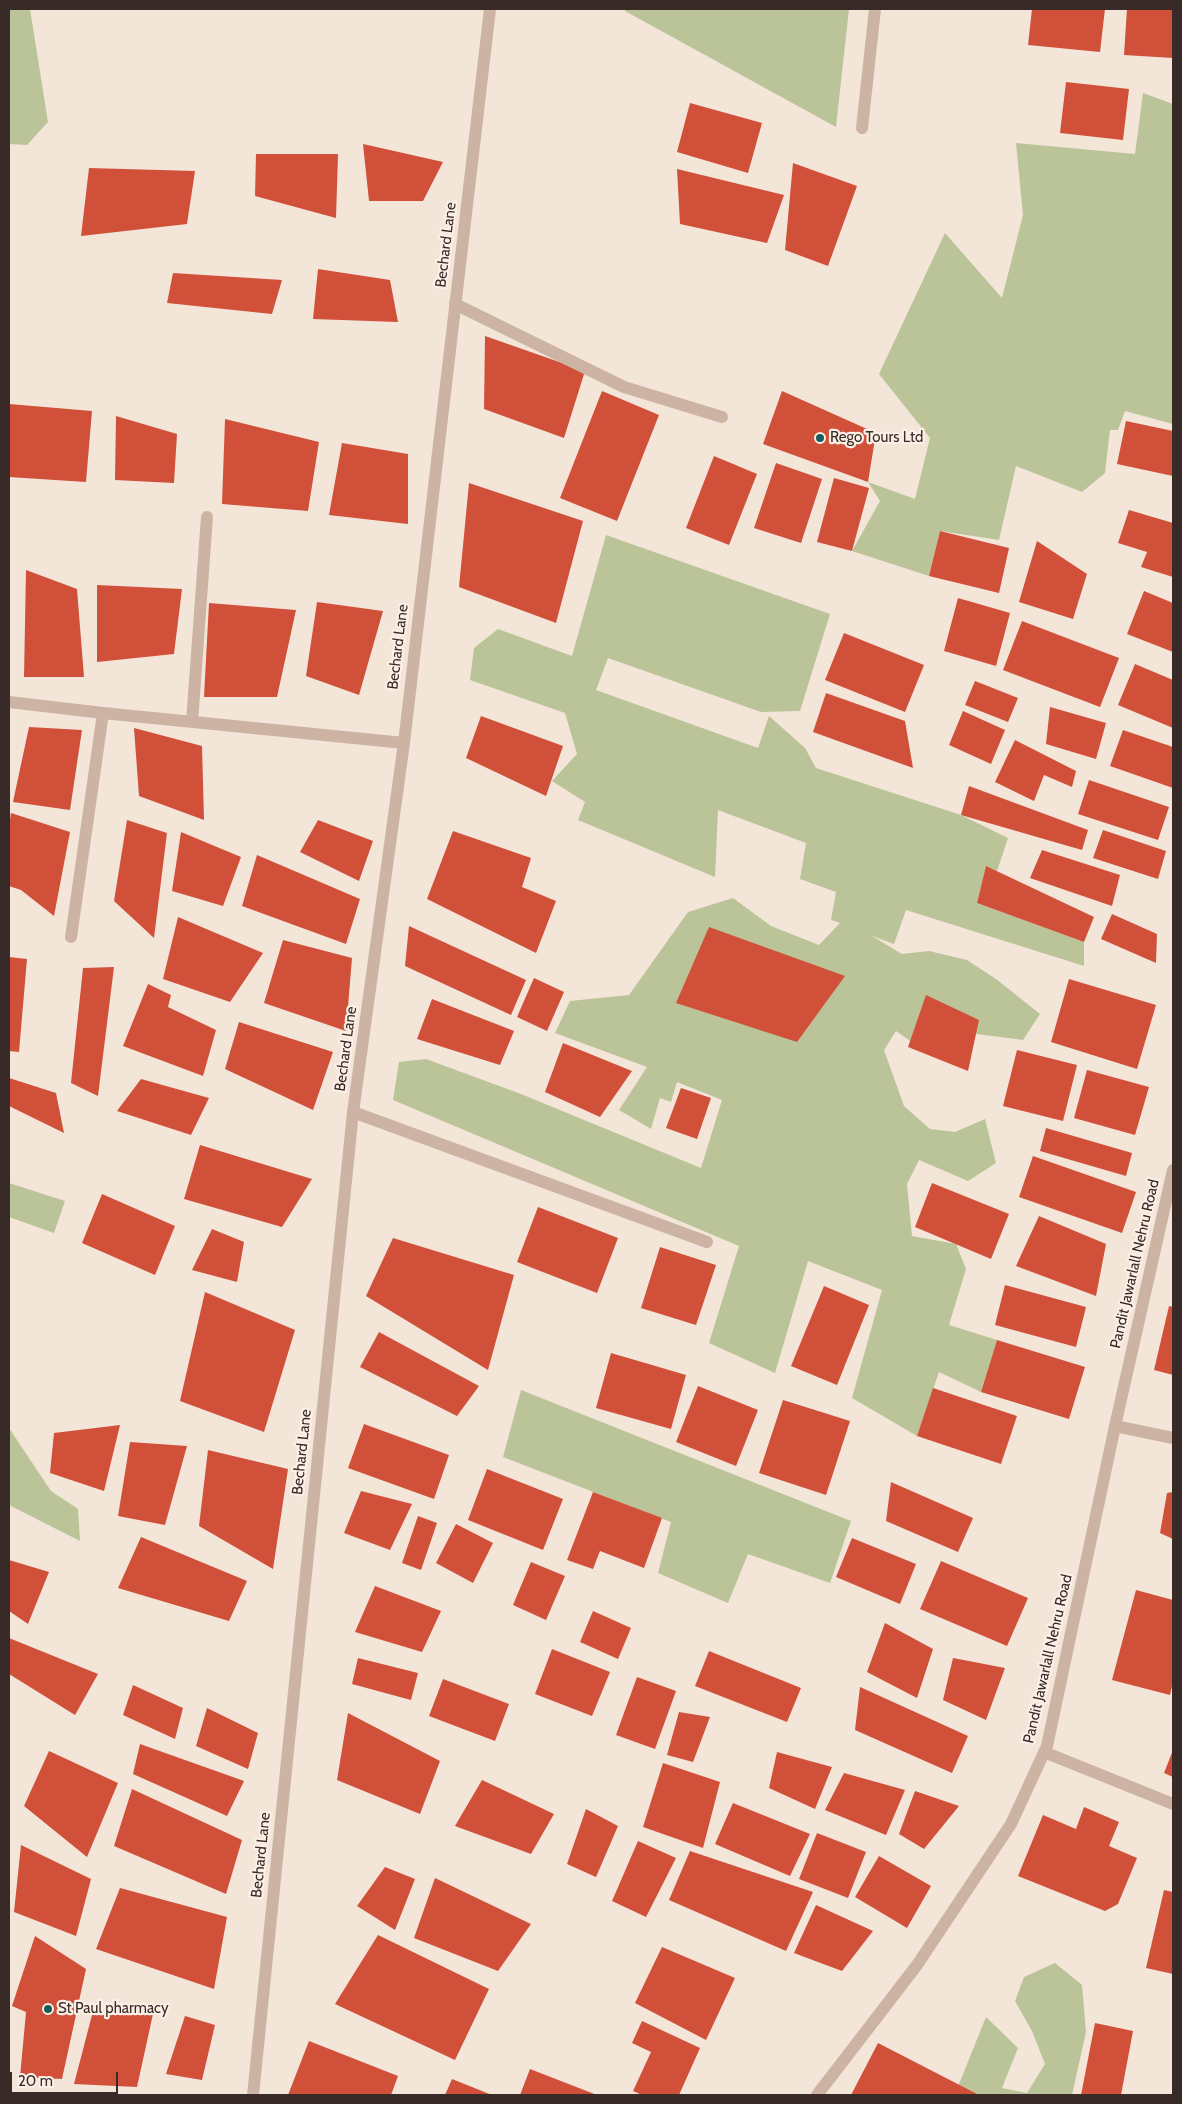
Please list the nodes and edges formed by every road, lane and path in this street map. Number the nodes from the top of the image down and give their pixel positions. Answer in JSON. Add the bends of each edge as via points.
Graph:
{"nodes":[{"id":1,"x":490,"y":9,"type":"edge"},
{"id":2,"x":875,"y":9,"type":"edge"},
{"id":3,"x":862,"y":128,"type":"dead end"},
{"id":4,"x":455,"y":304,"type":"junction"},
{"id":5,"x":722,"y":417,"type":"dead end"},
{"id":6,"x":207,"y":517,"type":"dead end"},
{"id":7,"x":9,"y":702,"type":"edge"},
{"id":8,"x":103,"y":713,"type":"junction"},
{"id":9,"x":192,"y":722,"type":"junction"},
{"id":10,"x":404,"y":743,"type":"junction"},
{"id":11,"x":70,"y":937,"type":"dead end"},
{"id":12,"x":354,"y":1112,"type":"junction"},
{"id":13,"x":1173,"y":1170,"type":"edge"},
{"id":14,"x":707,"y":1242,"type":"dead end"},
{"id":15,"x":1115,"y":1426,"type":"junction"},
{"id":16,"x":1173,"y":1438,"type":"edge"},
{"id":17,"x":1044,"y":1752,"type":"junction"},
{"id":18,"x":1173,"y":1804,"type":"edge"},
{"id":19,"x":253,"y":2095,"type":"edge"},
{"id":20,"x":817,"y":2095,"type":"edge"}],
"edges":[{"from":1,"to":4,"type":"street","name":"Bechard Lane"},
{"from":2,"to":3,"type":"street"},
{"from":4,"to":5,"type":"street","via":[[624,387]]},
{"from":4,"to":10,"type":"street","name":"Bechard Lane"},
{"from":6,"to":9,"type":"street"},
{"from":7,"to":8,"type":"street"},
{"from":8,"to":9,"type":"street"},
{"from":8,"to":11,"type":"street"},
{"from":9,"to":10,"type":"street"},
{"from":10,"to":12,"type":"street","name":"Bechard Lane"},
{"from":12,"to":14,"type":"street"},
{"from":12,"to":19,"type":"street","name":"Bechard Lane"},
{"from":13,"to":15,"type":"street","name":"Pandit Jawarlall Nehru Road"},
{"from":15,"to":16,"type":"street"},
{"from":15,"to":17,"type":"street","name":"Pandit Jawarlall Nehru Road"},
{"from":17,"to":18,"type":"street"},
{"from":17,"to":20,"type":"street","name":"Pandit Jawarlall Nehru Road","via":[[1011,1824],[917,1965]]}]}
